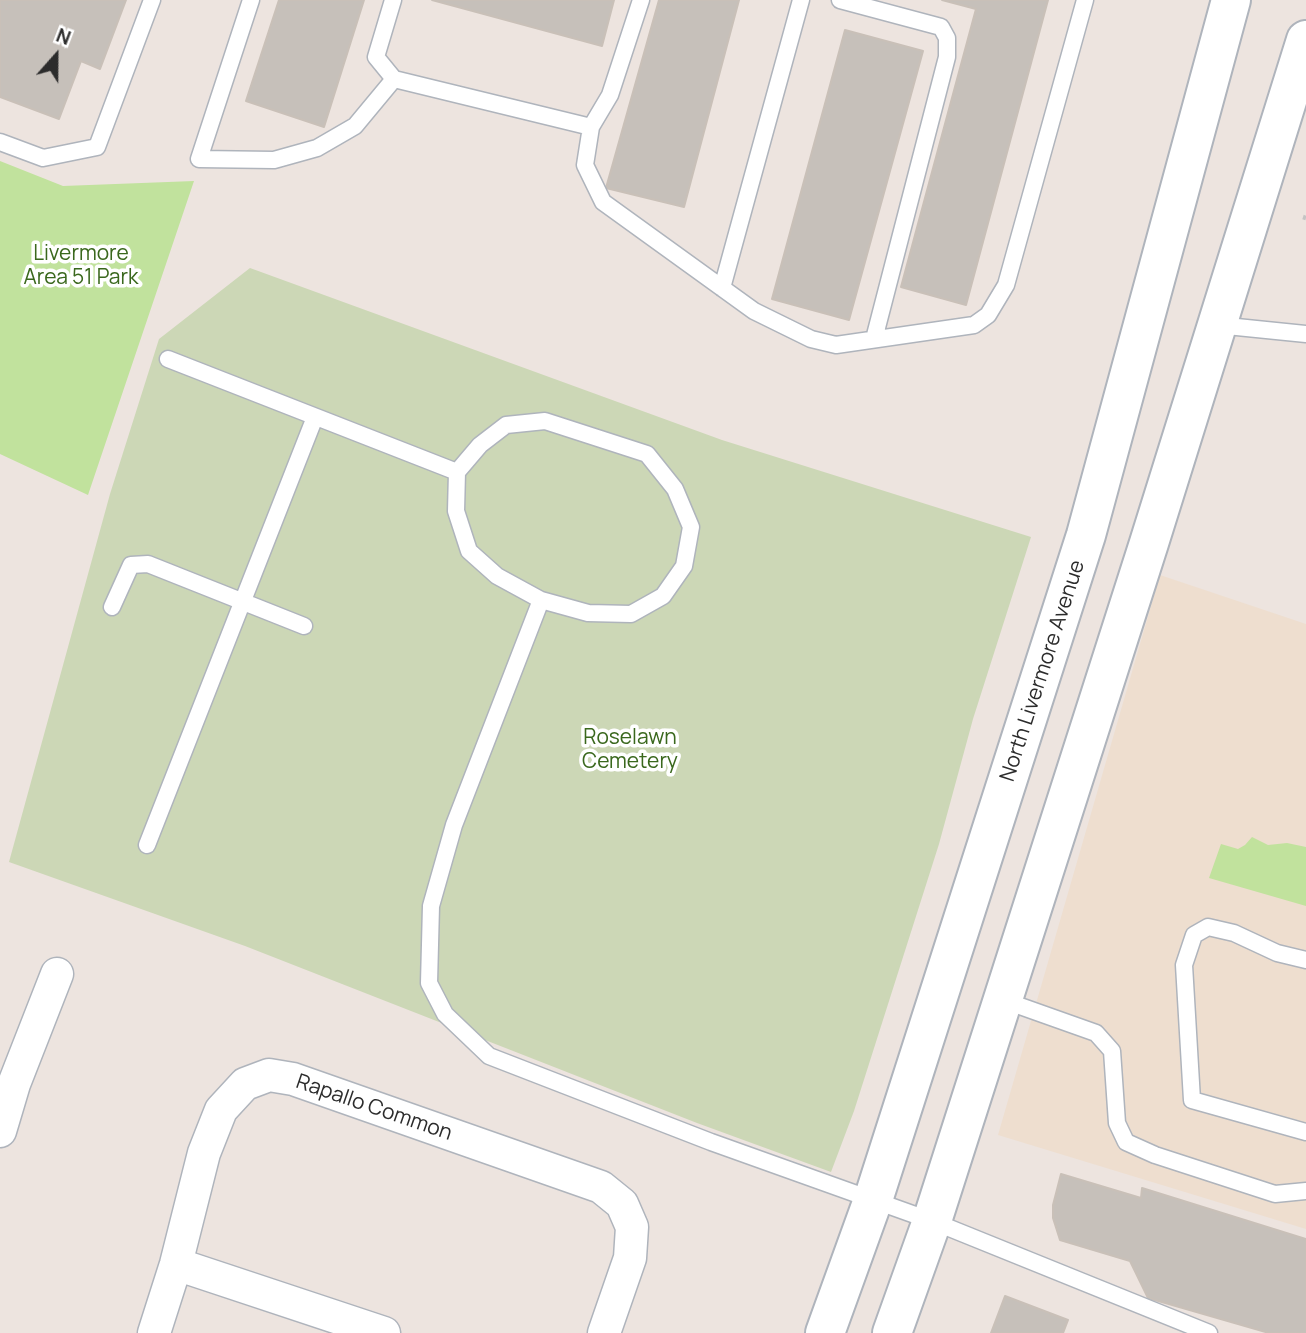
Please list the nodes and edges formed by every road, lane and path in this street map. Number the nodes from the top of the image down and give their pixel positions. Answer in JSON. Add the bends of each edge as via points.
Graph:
{"nodes":[{"id":1,"x":152,"y":0,"type":"edge"},
{"id":2,"x":251,"y":0,"type":"edge"},
{"id":3,"x":393,"y":0,"type":"edge"},
{"id":4,"x":640,"y":0,"type":"edge"},
{"id":5,"x":801,"y":0,"type":"edge"},
{"id":6,"x":840,"y":0,"type":"edge"},
{"id":7,"x":1085,"y":0,"type":"edge"},
{"id":8,"x":1231,"y":0,"type":"edge"},
{"id":9,"x":1306,"y":40,"type":"edge"},
{"id":10,"x":394,"y":79,"type":"junction"},
{"id":11,"x":591,"y":127,"type":"junction"},
{"id":12,"x":0,"y":142,"type":"edge"},
{"id":13,"x":722,"y":288,"type":"junction"},
{"id":14,"x":1217,"y":325,"type":"junction"},
{"id":15,"x":1306,"y":334,"type":"edge"},
{"id":16,"x":874,"y":339,"type":"junction"},
{"id":17,"x":168,"y":359,"type":"dead end"},
{"id":18,"x":316,"y":417,"type":"junction"},
{"id":19,"x":457,"y":472,"type":"junction"},
{"id":20,"x":541,"y":600,"type":"junction"},
{"id":21,"x":243,"y":602,"type":"junction"},
{"id":22,"x":111,"y":607,"type":"dead end"},
{"id":23,"x":304,"y":626,"type":"dead end"},
{"id":24,"x":147,"y":845,"type":"dead end"},
{"id":25,"x":1306,"y":960,"type":"edge"},
{"id":26,"x":57,"y":974,"type":"dead end"},
{"id":27,"x":1003,"y":1000,"type":"junction"},
{"id":28,"x":0,"y":1131,"type":"edge"},
{"id":29,"x":1306,"y":1132,"type":"edge"},
{"id":30,"x":1306,"y":1191,"type":"edge"},
{"id":31,"x":873,"y":1200,"type":"junction"},
{"id":32,"x":932,"y":1221,"type":"junction"},
{"id":33,"x":176,"y":1264,"type":"junction"},
{"id":34,"x":154,"y":1333,"type":"edge"},
{"id":35,"x":384,"y":1333,"type":"edge"},
{"id":36,"x":604,"y":1333,"type":"edge"},
{"id":37,"x":825,"y":1333,"type":"edge"},
{"id":38,"x":892,"y":1333,"type":"edge"},
{"id":39,"x":1209,"y":1333,"type":"edge"}],
"edges":[{"from":1,"to":12,"type":"lane","via":[[97,147],[43,158]]},
{"from":2,"to":10,"type":"lane","via":[[199,159],[274,160],[317,148],[355,126]]},
{"from":3,"to":10,"type":"lane","via":[[376,57]]},
{"from":4,"to":11,"type":"lane","via":[[610,95]]},
{"from":5,"to":13,"type":"lane"},
{"from":6,"to":16,"type":"lane","via":[[941,27],[947,38],[947,57]]},
{"from":7,"to":16,"type":"lane","via":[[1006,285],[988,315],[974,325]]},
{"from":8,"to":31,"type":"main road","name":"North Livermore Avenue","via":[[1086,535]]},
{"from":9,"to":14,"type":"main road"},
{"from":10,"to":11,"type":"lane"},
{"from":11,"to":13,"type":"lane","via":[[585,165],[603,202]]},
{"from":13,"to":16,"type":"lane","via":[[754,311],[811,339],[836,345]]},
{"from":14,"to":15,"type":"lane"},
{"from":14,"to":27,"type":"main road"},
{"from":17,"to":18,"type":"lane"},
{"from":18,"to":19,"type":"lane"},
{"from":18,"to":21,"type":"lane"},
{"from":19,"to":20,"type":"lane","via":[[456,510],[470,551],[497,576]]},
{"from":19,"to":20,"type":"lane","via":[[480,445],[506,425],[545,421],[647,454],[675,489],[691,527],[684,566],[663,596],[631,614],[588,613]]},
{"from":20,"to":31,"type":"lane","via":[[454,825],[431,906],[429,983],[445,1014],[489,1056]]},
{"from":21,"to":22,"type":"lane","via":[[148,564],[131,565]]},
{"from":21,"to":23,"type":"lane"},
{"from":21,"to":24,"type":"lane"},
{"from":25,"to":29,"type":"lane","via":[[1208,927],[1194,935],[1184,965],[1192,1100]]},
{"from":26,"to":28,"type":"street"},
{"from":27,"to":30,"type":"lane","via":[[1096,1032],[1112,1051],[1117,1123],[1125,1142],[1275,1194]]},
{"from":27,"to":32,"type":"main road"},
{"from":31,"to":32,"type":"lane"},
{"from":31,"to":37,"type":"main road","name":"North Livermore Avenue"},
{"from":32,"to":38,"type":"main road"},
{"from":32,"to":39,"type":"lane"},
{"from":33,"to":34,"type":"street","name":"Rapallo Common"},
{"from":33,"to":35,"type":"street"},
{"from":33,"to":36,"type":"street","name":"Rapallo Common","via":[[204,1153],[221,1110],[245,1084],[269,1075],[293,1079],[601,1187],[622,1204],[632,1227],[630,1258]]}]}
